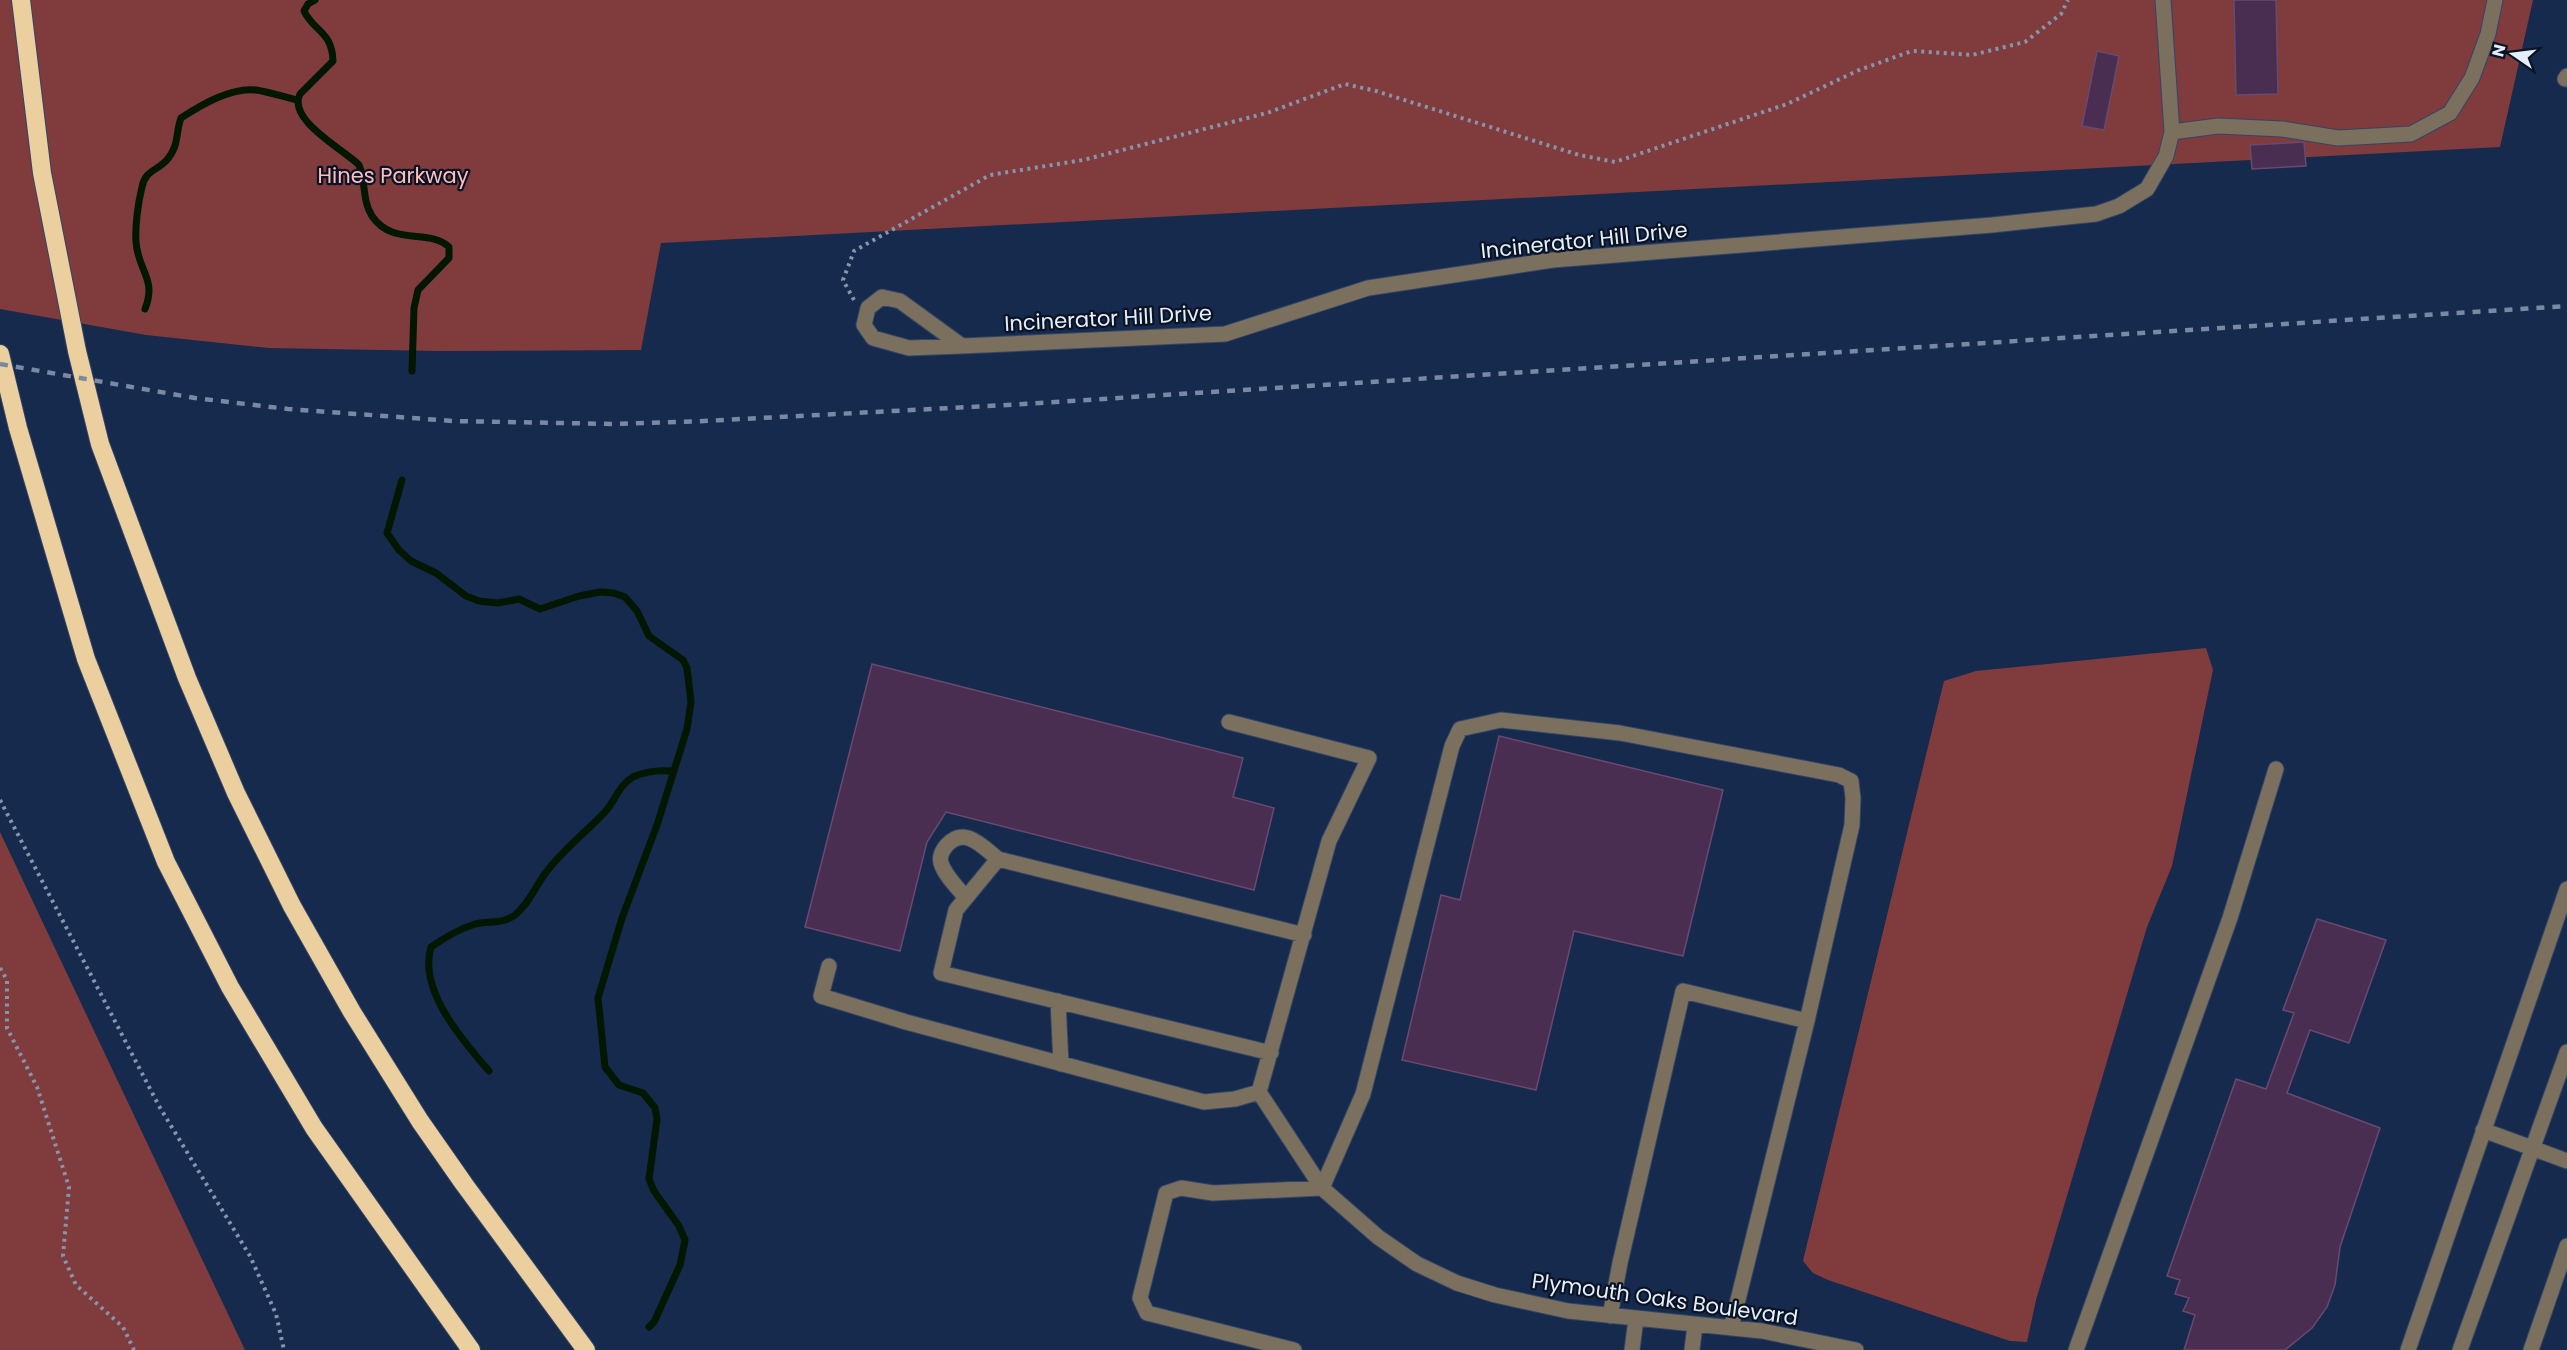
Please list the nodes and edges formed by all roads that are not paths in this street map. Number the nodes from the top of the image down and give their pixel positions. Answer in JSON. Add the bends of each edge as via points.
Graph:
{"nodes":[{"id":1,"x":21,"y":0,"type":"edge"},
{"id":2,"x":2163,"y":0,"type":"edge"},
{"id":3,"x":2495,"y":0,"type":"edge"},
{"id":4,"x":2172,"y":132,"type":"junction"},
{"id":5,"x":962,"y":346,"type":"junction"},
{"id":6,"x":0,"y":354,"type":"edge"},
{"id":7,"x":1229,"y":722,"type":"dead end"},
{"id":8,"x":2276,"y":769,"type":"dead end"},
{"id":9,"x":998,"y":859,"type":"junction"},
{"id":10,"x":2567,"y":889,"type":"edge"},
{"id":11,"x":966,"y":898,"type":"junction"},
{"id":12,"x":1304,"y":935,"type":"junction"},
{"id":13,"x":829,"y":966,"type":"dead end"},
{"id":14,"x":1058,"y":1001,"type":"junction"},
{"id":15,"x":1807,"y":1021,"type":"junction"},
{"id":16,"x":2567,"y":1052,"type":"edge"},
{"id":17,"x":1271,"y":1053,"type":"junction"},
{"id":18,"x":1061,"y":1064,"type":"junction"},
{"id":19,"x":1259,"y":1092,"type":"junction"},
{"id":20,"x":2483,"y":1130,"type":"junction"},
{"id":21,"x":2533,"y":1148,"type":"junction"},
{"id":22,"x":2567,"y":1161,"type":"edge"},
{"id":23,"x":1322,"y":1188,"type":"junction"},
{"id":24,"x":2567,"y":1246,"type":"edge"},
{"id":25,"x":1610,"y":1316,"type":"junction"},
{"id":26,"x":1636,"y":1319,"type":"junction"},
{"id":27,"x":1695,"y":1325,"type":"junction"},
{"id":28,"x":1731,"y":1328,"type":"junction"},
{"id":29,"x":469,"y":1348,"type":"edge"},
{"id":30,"x":586,"y":1350,"type":"edge"},
{"id":31,"x":1294,"y":1350,"type":"edge"},
{"id":32,"x":1632,"y":1350,"type":"edge"},
{"id":33,"x":1692,"y":1350,"type":"edge"},
{"id":34,"x":1856,"y":1350,"type":"edge"},
{"id":35,"x":2076,"y":1350,"type":"edge"},
{"id":36,"x":2408,"y":1350,"type":"edge"},
{"id":37,"x":2460,"y":1350,"type":"edge"},
{"id":38,"x":2531,"y":1350,"type":"edge"}],
"edges":[{"from":1,"to":30,"type":"highway","via":[[42,173],[77,351],[100,444],[187,678],[236,793],[292,906],[352,1012],[458,1175]]},
{"from":2,"to":4,"type":"street","name":"Incinerator Hill Drive"},
{"from":3,"to":4,"type":"street","via":[[2488,34],[2467,87],[2450,112],[2411,134],[2338,138],[2282,129],[2218,126]]},
{"from":4,"to":5,"type":"street","name":"Incinerator Hill Drive","via":[[2166,156],[2147,189],[2096,214],[1553,260],[1368,288],[1225,334]]},
{"from":5,"to":5,"type":"street","name":"Incinerator Hill Drive","via":[[909,348],[873,338],[864,325],[867,308],[882,297],[900,301]]},
{"from":6,"to":29,"type":"highway","via":[[86,659],[166,862],[230,987],[314,1128]]},
{"from":7,"to":12,"type":"street","via":[[1369,758],[1329,841]]},
{"from":8,"to":35,"type":"street","via":[[2230,918]]},
{"from":9,"to":11,"type":"street"},
{"from":9,"to":11,"type":"street","via":[[970,837],[959,836],[948,843],[940,862]]},
{"from":9,"to":12,"type":"street"},
{"from":10,"to":20,"type":"street"},
{"from":11,"to":14,"type":"street","via":[[956,910],[941,972]]},
{"from":12,"to":17,"type":"street"},
{"from":13,"to":18,"type":"street","via":[[821,996]]},
{"from":14,"to":17,"type":"street"},
{"from":14,"to":18,"type":"street"},
{"from":15,"to":23,"type":"street","via":[[1852,825],[1851,781],[1839,775],[1620,733],[1501,720],[1460,729],[1452,746],[1363,1094]]},
{"from":15,"to":25,"type":"street","via":[[1683,991]]},
{"from":15,"to":28,"type":"street"},
{"from":16,"to":21,"type":"street"},
{"from":17,"to":19,"type":"street"},
{"from":18,"to":19,"type":"street","via":[[1204,1102]]},
{"from":19,"to":23,"type":"street","name":"Plymouth Oaks Boulevard"},
{"from":20,"to":21,"type":"street"},
{"from":20,"to":36,"type":"street"},
{"from":21,"to":22,"type":"street"},
{"from":21,"to":37,"type":"street"},
{"from":23,"to":25,"type":"street","name":"Plymouth Oaks Boulevard","via":[[1378,1237],[1417,1264],[1457,1283],[1495,1296]]},
{"from":23,"to":31,"type":"street","via":[[1213,1193],[1181,1188],[1166,1193],[1140,1298],[1147,1313]]},
{"from":24,"to":38,"type":"street"},
{"from":25,"to":26,"type":"street","name":"Plymouth Oaks Boulevard"},
{"from":26,"to":27,"type":"street","name":"Plymouth Oaks Boulevard"},
{"from":26,"to":32,"type":"street"},
{"from":27,"to":28,"type":"street","name":"Plymouth Oaks Boulevard"},
{"from":27,"to":33,"type":"street"},
{"from":28,"to":34,"type":"street","name":"Plymouth Oaks Boulevard"}]}
